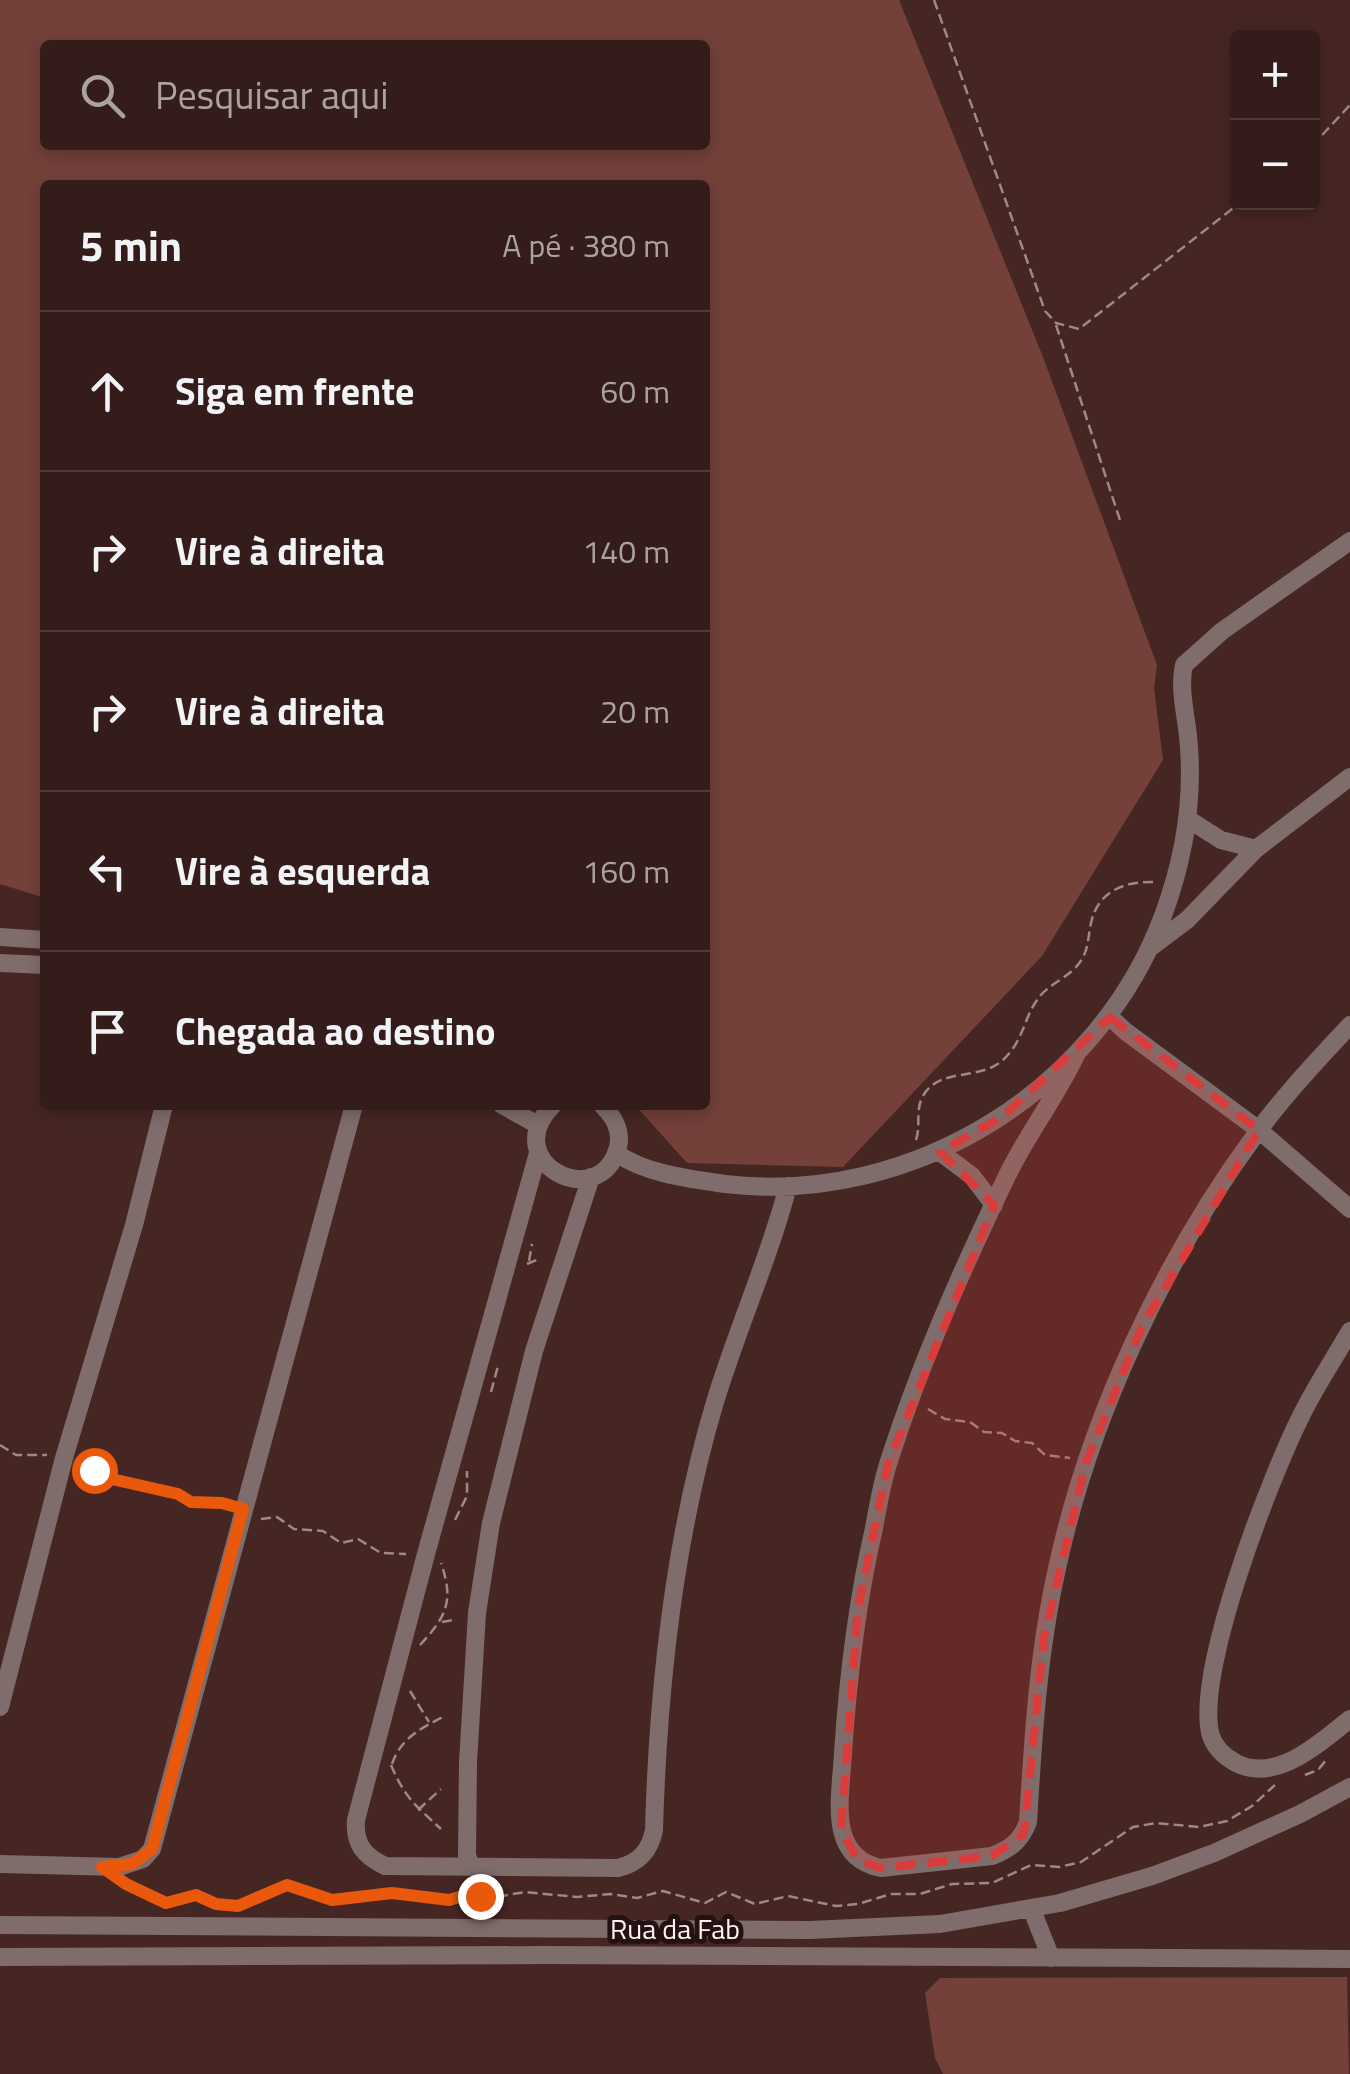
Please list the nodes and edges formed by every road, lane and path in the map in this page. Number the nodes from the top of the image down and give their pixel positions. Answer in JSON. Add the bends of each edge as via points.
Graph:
{"nodes":[{"id":1,"x":934,"y":0,"type":"edge"},
{"id":2,"x":1350,"y":105,"type":"edge"},
{"id":3,"x":1320,"y":137,"type":"edge"},
{"id":4,"x":1231,"y":210,"type":"edge"},
{"id":5,"x":1056,"y":324,"type":"junction"},
{"id":6,"x":1120,"y":520,"type":"dead end"},
{"id":7,"x":1350,"y":541,"type":"edge"},
{"id":8,"x":1350,"y":777,"type":"edge"},
{"id":9,"x":1188,"y":819,"type":"junction"},
{"id":10,"x":1256,"y":850,"type":"junction"},
{"id":11,"x":1175,"y":882,"type":"junction"},
{"id":12,"x":0,"y":937,"type":"edge"},
{"id":13,"x":40,"y":940,"type":"edge"},
{"id":14,"x":1152,"y":947,"type":"junction"},
{"id":15,"x":0,"y":962,"type":"edge"},
{"id":16,"x":40,"y":965,"type":"edge"},
{"id":17,"x":1110,"y":1017,"type":"junction"},
{"id":18,"x":1350,"y":1025,"type":"edge"},
{"id":19,"x":1076,"y":1055,"type":"junction"},
{"id":20,"x":163,"y":1110,"type":"edge"},
{"id":21,"x":353,"y":1110,"type":"edge"},
{"id":22,"x":511,"y":1110,"type":"edge"},
{"id":23,"x":548,"y":1110,"type":"edge"},
{"id":24,"x":606,"y":1110,"type":"edge"},
{"id":25,"x":538,"y":1124,"type":"junction"},
{"id":26,"x":1258,"y":1130,"type":"junction"},
{"id":27,"x":538,"y":1152,"type":"junction"},
{"id":28,"x":940,"y":1152,"type":"junction"},
{"id":29,"x":616,"y":1153,"type":"junction"},
{"id":30,"x":905,"y":1164,"type":"junction"},
{"id":31,"x":592,"y":1177,"type":"junction"},
{"id":32,"x":788,"y":1186,"type":"junction"},
{"id":33,"x":994,"y":1205,"type":"junction"},
{"id":34,"x":1350,"y":1209,"type":"edge"},
{"id":35,"x":1350,"y":1331,"type":"edge"},
{"id":36,"x":493,"y":1389,"type":"dead end"},
{"id":37,"x":500,"y":1392,"type":"dead end"},
{"id":38,"x":910,"y":1404,"type":"junction"},
{"id":39,"x":0,"y":1444,"type":"edge"},
{"id":40,"x":64,"y":1458,"type":"junction"},
{"id":41,"x":1086,"y":1463,"type":"junction"},
{"id":42,"x":465,"y":1505,"type":"dead end"},
{"id":43,"x":473,"y":1506,"type":"dead end"},
{"id":44,"x":243,"y":1509,"type":"junction"},
{"id":45,"x":426,"y":1554,"type":"junction"},
{"id":46,"x":454,"y":1620,"type":"dead end"},
{"id":47,"x":441,"y":1622,"type":"junction"},
{"id":48,"x":414,"y":1652,"type":"dead end"},
{"id":49,"x":407,"y":1688,"type":"dead end"},
{"id":50,"x":0,"y":1708,"type":"edge"},
{"id":51,"x":444,"y":1716,"type":"dead end"},
{"id":52,"x":1350,"y":1719,"type":"edge"},
{"id":53,"x":430,"y":1723,"type":"junction"},
{"id":54,"x":1330,"y":1752,"type":"dead end"},
{"id":55,"x":384,"y":1758,"type":"dead end"},
{"id":56,"x":391,"y":1765,"type":"junction"},
{"id":57,"x":1302,"y":1775,"type":"dead end"},
{"id":58,"x":1280,"y":1781,"type":"dead end"},
{"id":59,"x":1350,"y":1787,"type":"edge"},
{"id":60,"x":441,"y":1790,"type":"dead end"},
{"id":61,"x":417,"y":1811,"type":"junction"},
{"id":62,"x":440,"y":1829,"type":"dead end"},
{"id":63,"x":0,"y":1864,"type":"edge"},
{"id":64,"x":102,"y":1867,"type":"junction"},
{"id":65,"x":472,"y":1867,"type":"junction"},
{"id":66,"x":1032,"y":1910,"type":"junction"},
{"id":67,"x":0,"y":1926,"type":"edge"},
{"id":68,"x":0,"y":1957,"type":"edge"},
{"id":69,"x":1051,"y":1958,"type":"junction"},
{"id":70,"x":1350,"y":1960,"type":"edge"}],
"edges":[{"from":1,"to":5,"type":"path","via":[[1045,310]]},
{"from":2,"to":3,"type":"path"},
{"from":4,"to":5,"type":"path","via":[[1080,329]]},
{"from":5,"to":6,"type":"path"},
{"from":7,"to":9,"type":"street","via":[[1184,665]]},
{"from":8,"to":10,"type":"street"},
{"from":9,"to":10,"type":"street","via":[[1221,840]]},
{"from":9,"to":11,"type":"street"},
{"from":10,"to":14,"type":"street"},
{"from":11,"to":14,"type":"street"},
{"from":11,"to":30,"type":"path","via":[[1120,885],[1105,897],[1095,909],[1080,963],[1036,1000],[1021,1040],[1002,1062],[986,1072],[943,1078],[921,1098],[920,1128]]},
{"from":12,"to":13,"type":"street"},
{"from":14,"to":17,"type":"street"},
{"from":15,"to":16,"type":"street"},
{"from":17,"to":19,"type":"street"},
{"from":17,"to":26,"type":"street"},
{"from":18,"to":26,"type":"street"},
{"from":19,"to":28,"type":"street","via":[[1003,1116]]},
{"from":19,"to":33,"type":"street"},
{"from":20,"to":40,"type":"street"},
{"from":21,"to":44,"type":"street"},
{"from":22,"to":25,"type":"street"},
{"from":23,"to":25,"type":"street"},
{"from":24,"to":29,"type":"street","via":[[618,1126]]},
{"from":25,"to":27,"type":"street"},
{"from":26,"to":34,"type":"street"},
{"from":26,"to":41,"type":"street","via":[[1193,1230],[1142,1327]]},
{"from":27,"to":31,"type":"street","via":[[562,1177]]},
{"from":27,"to":45,"type":"street"},
{"from":28,"to":30,"type":"street"},
{"from":28,"to":33,"type":"street","via":[[972,1176]]},
{"from":29,"to":31,"type":"street"},
{"from":29,"to":32,"type":"street","via":[[694,1179]]},
{"from":30,"to":32,"type":"street"},
{"from":31,"to":65,"type":"street","via":[[534,1351],[491,1523],[477,1613],[468,1762]]},
{"from":32,"to":65,"type":"street","via":[[714,1405],[690,1509],[672,1609],[648,1849],[618,1868]]},
{"from":33,"to":38,"type":"street"},
{"from":35,"to":52,"type":"street","via":[[1302,1414],[1258,1518],[1220,1642],[1211,1737],[1226,1756],[1260,1769],[1299,1756]]},
{"from":36,"to":37,"type":"path"},
{"from":38,"to":41,"type":"path","via":[[1032,1443],[1046,1455]]},
{"from":38,"to":41,"type":"street","via":[[888,1464],[850,1667],[841,1828],[849,1851],[866,1865],[992,1856],[1024,1834],[1044,1638]]},
{"from":39,"to":40,"type":"path","via":[[16,1455]]},
{"from":40,"to":44,"type":"path","via":[[200,1504]]},
{"from":40,"to":50,"type":"street"},
{"from":42,"to":43,"type":"path"},
{"from":44,"to":45,"type":"path","via":[[341,1542],[358,1539],[381,1553]]},
{"from":44,"to":64,"type":"street","via":[[152,1849],[132,1864]]},
{"from":45,"to":47,"type":"path","via":[[442,1564],[448,1589]]},
{"from":45,"to":65,"type":"street","via":[[356,1838],[385,1866]]},
{"from":46,"to":47,"type":"path"},
{"from":47,"to":48,"type":"path"},
{"from":49,"to":53,"type":"path"},
{"from":51,"to":53,"type":"path"},
{"from":53,"to":56,"type":"path","via":[[397,1748]]},
{"from":54,"to":57,"type":"path","via":[[1318,1770]]},
{"from":55,"to":56,"type":"path"},
{"from":56,"to":61,"type":"path"},
{"from":58,"to":64,"type":"path","via":[[1227,1821],[1146,1824],[1071,1865],[1030,1865],[992,1883],[952,1884],[858,1904],[822,1905],[788,1896],[754,1904],[726,1892],[705,1903],[663,1891],[637,1898],[525,1892],[456,1900],[392,1893],[332,1900],[287,1885],[238,1906],[196,1895],[166,1903]]},
{"from":59,"to":66,"type":"street","via":[[1214,1853]]},
{"from":60,"to":61,"type":"path"},
{"from":61,"to":62,"type":"path"},
{"from":63,"to":64,"type":"street"},
{"from":66,"to":67,"type":"street","via":[[940,1924],[810,1930]]},
{"from":66,"to":69,"type":"street"},
{"from":68,"to":69,"type":"street","name":"Rua da Fab"},
{"from":69,"to":70,"type":"street","name":"Rua da Fab"}]}
